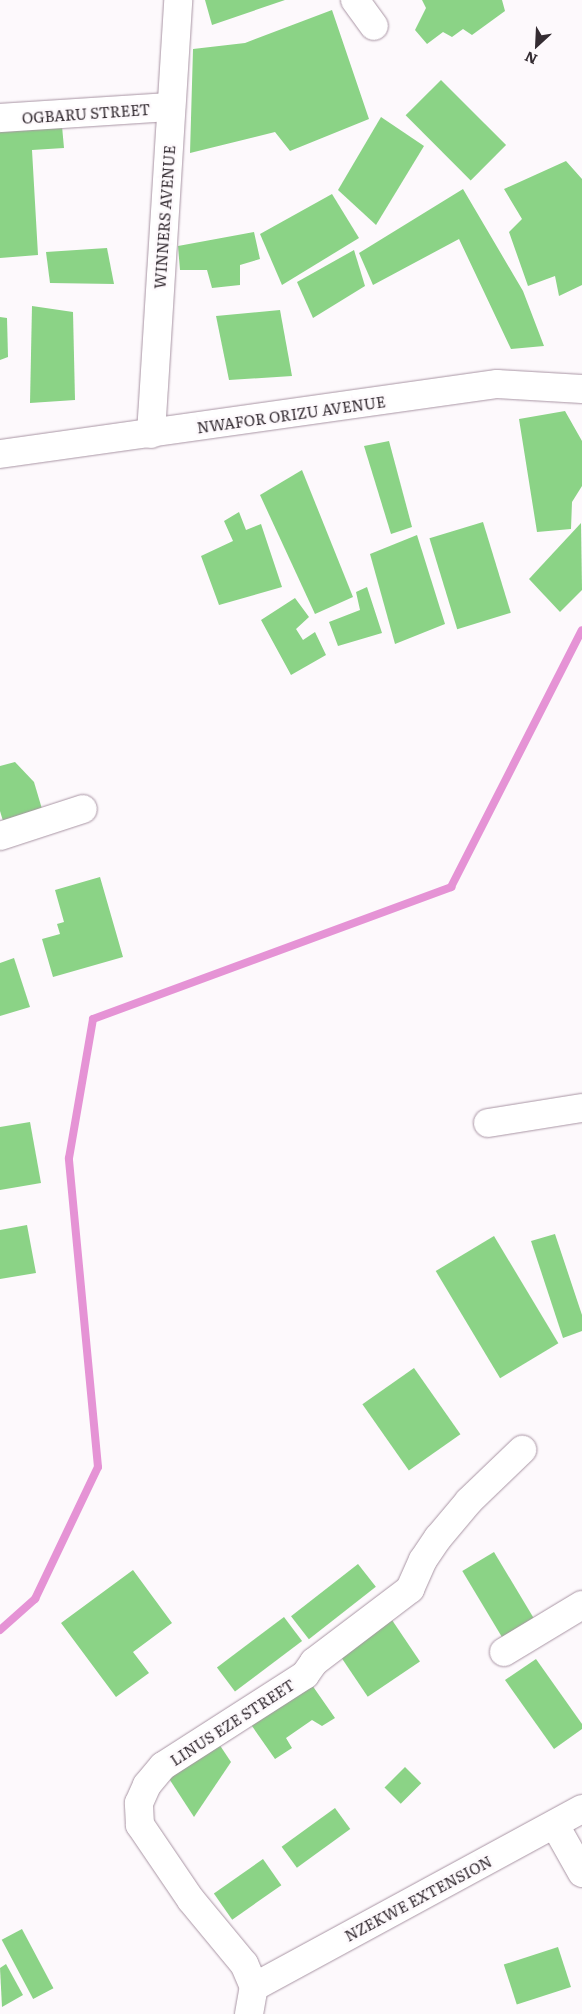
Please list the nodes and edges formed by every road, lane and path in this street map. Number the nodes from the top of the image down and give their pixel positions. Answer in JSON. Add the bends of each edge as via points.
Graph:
{"nodes":[{"id":1,"x":178,"y":0,"type":"edge"},
{"id":2,"x":355,"y":0,"type":"edge"},
{"id":3,"x":374,"y":26,"type":"dead end"},
{"id":4,"x":171,"y":107,"type":"junction"},
{"id":5,"x":0,"y":118,"type":"edge"},
{"id":6,"x":582,"y":389,"type":"edge"},
{"id":7,"x":151,"y":434,"type":"junction"},
{"id":8,"x":0,"y":454,"type":"edge"},
{"id":9,"x":83,"y":809,"type":"dead end"},
{"id":10,"x":0,"y":836,"type":"edge"},
{"id":11,"x":582,"y":1108,"type":"edge"},
{"id":12,"x":488,"y":1123,"type":"dead end"},
{"id":13,"x":522,"y":1450,"type":"dead end"},
{"id":14,"x":582,"y":1606,"type":"edge"},
{"id":15,"x":504,"y":1652,"type":"dead end"},
{"id":16,"x":582,"y":1809,"type":"edge"},
{"id":17,"x":554,"y":1825,"type":"junction"},
{"id":18,"x":582,"y":1872,"type":"edge"},
{"id":19,"x":254,"y":1987,"type":"junction"},
{"id":20,"x":249,"y":2014,"type":"edge"}],
"edges":[{"from":1,"to":4,"type":"street","name":"WINNERS AVENUE"},
{"from":2,"to":3,"type":"street"},
{"from":4,"to":5,"type":"street","name":"OGBARU STREET"},
{"from":4,"to":7,"type":"street","name":"WINNERS AVENUE"},
{"from":6,"to":7,"type":"street","name":"NWAFOR ORIZU AVENUE","via":[[497,384]]},
{"from":7,"to":8,"type":"street","name":"NWAFOR ORIZU AVENUE"},
{"from":9,"to":10,"type":"street"},
{"from":11,"to":12,"type":"street"},
{"from":13,"to":19,"type":"street","name":"LINUS EZE STREET","via":[[469,1501],[438,1538],[423,1560],[410,1589],[314,1662],[305,1675],[164,1766],[147,1785],[139,1803],[140,1825],[190,1900],[244,1964]]},
{"from":14,"to":15,"type":"street"},
{"from":16,"to":17,"type":"street","name":"NZEKWE EXTENSION"},
{"from":17,"to":18,"type":"street"},
{"from":17,"to":19,"type":"street","name":"NZEKWE EXTENSION"},
{"from":19,"to":20,"type":"street"}]}
